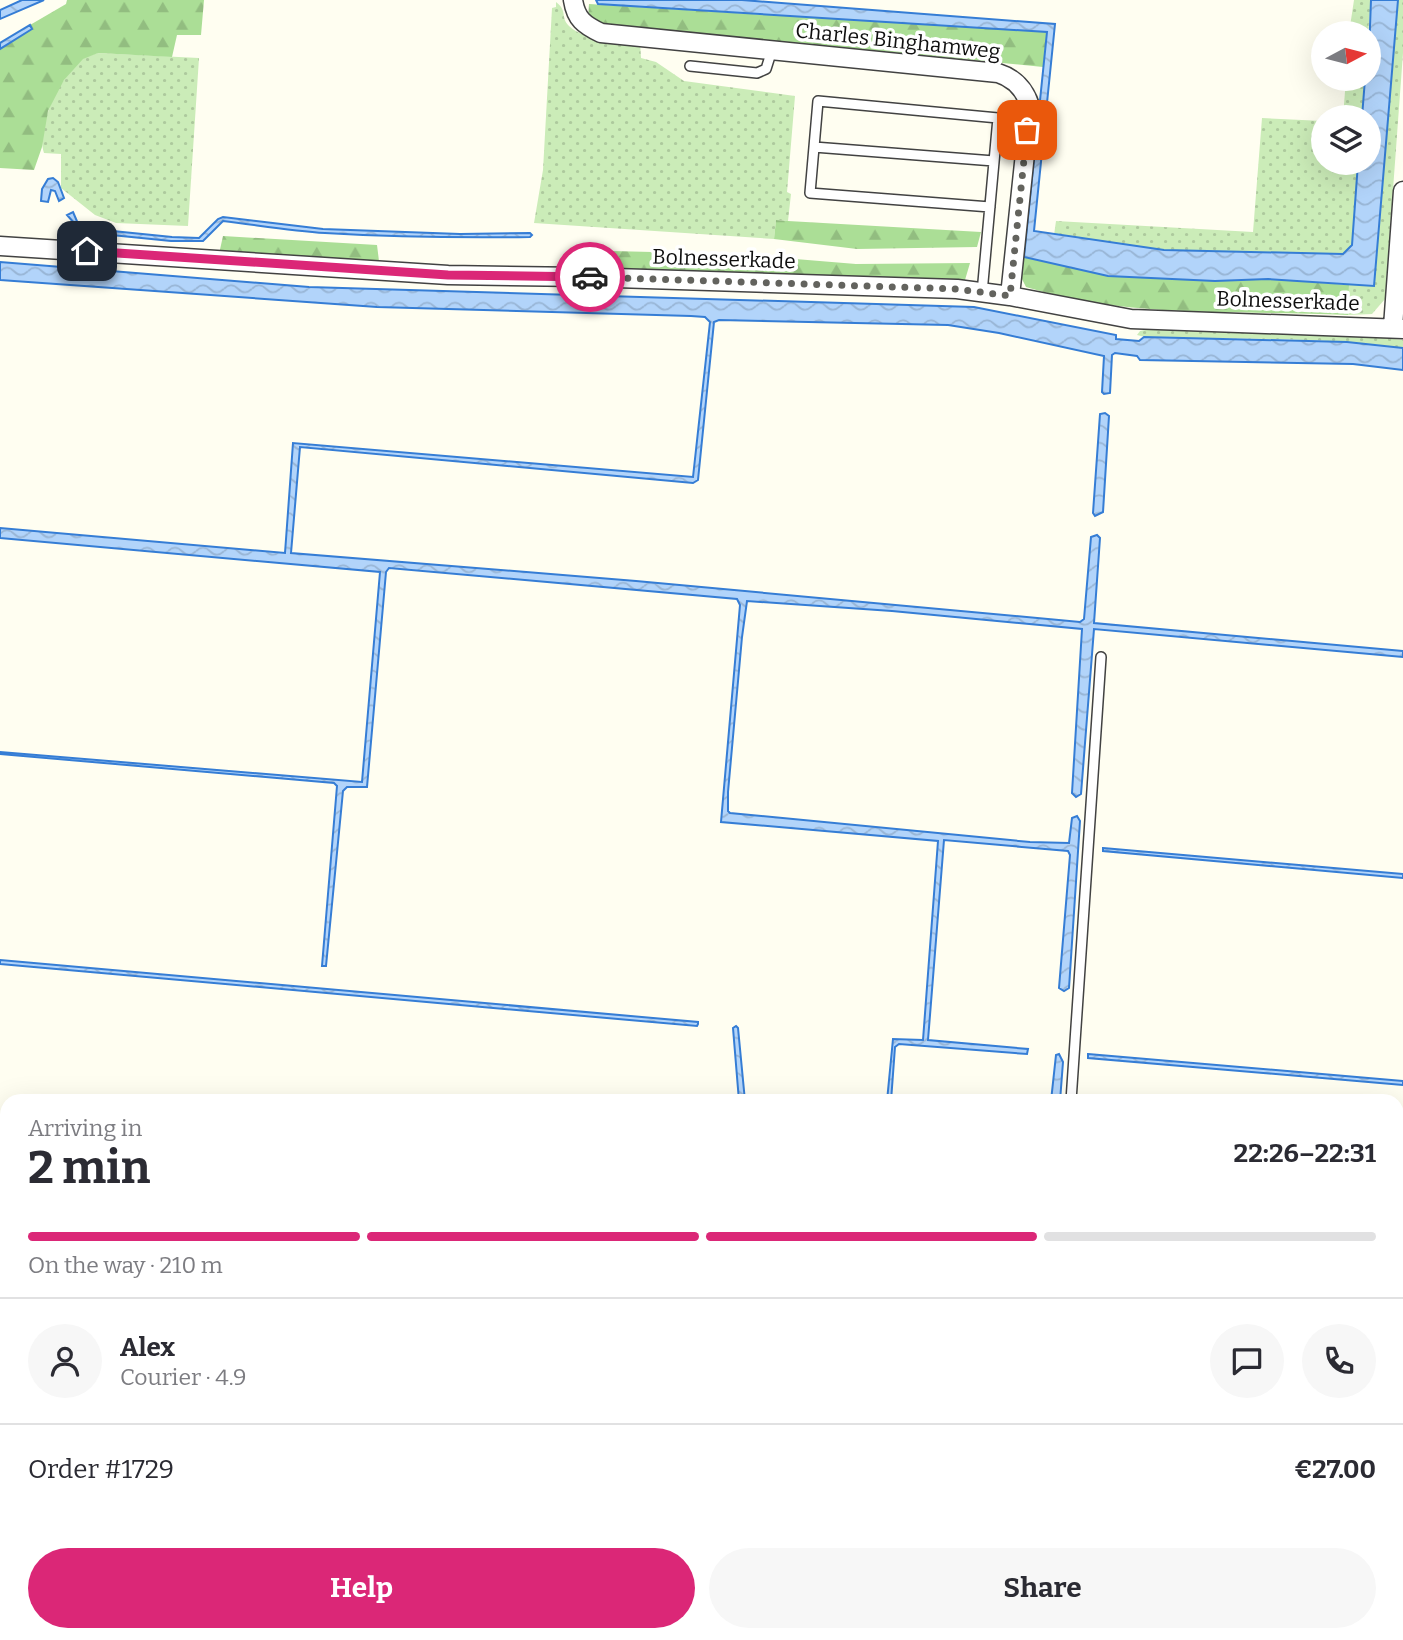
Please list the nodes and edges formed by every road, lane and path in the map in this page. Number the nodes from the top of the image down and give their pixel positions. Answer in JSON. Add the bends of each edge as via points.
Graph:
{"nodes":[{"id":1,"x":573,"y":0,"type":"edge"},
{"id":2,"x":772,"y":50,"type":"junction"},
{"id":3,"x":690,"y":66,"type":"dead end"},
{"id":4,"x":814,"y":147,"type":"junction"},
{"id":5,"x":994,"y":161,"type":"junction"},
{"id":6,"x":1403,"y":191,"type":"edge"},
{"id":7,"x":990,"y":207,"type":"junction"},
{"id":8,"x":0,"y":246,"type":"edge"},
{"id":9,"x":982,"y":293,"type":"junction"},
{"id":10,"x":1010,"y":296,"type":"junction"},
{"id":11,"x":1398,"y":328,"type":"edge"},
{"id":12,"x":1101,"y":657,"type":"dead end"},
{"id":13,"x":1071,"y":1094,"type":"edge"}],
"edges":[{"from":1,"to":2,"type":"street","name":"Charles Binghamweg","via":[[584,25],[601,33]]},
{"from":2,"to":3,"type":"lane","via":[[766,69],[757,73]]},
{"from":2,"to":10,"type":"street","name":"Charles Binghamweg","via":[[998,73],[1020,87],[1030,106]]},
{"from":4,"to":5,"type":"lane"},
{"from":4,"to":5,"type":"lane","via":[[818,100],[998,118]]},
{"from":4,"to":7,"type":"lane","via":[[810,193]]},
{"from":5,"to":7,"type":"lane"},
{"from":6,"to":11,"type":"street"},
{"from":7,"to":9,"type":"lane"},
{"from":8,"to":9,"type":"street","name":"Bolnesserkade","via":[[448,275]]},
{"from":9,"to":10,"type":"street","name":"Bolnesserkade"},
{"from":10,"to":11,"type":"street","name":"Bolnesserkade","via":[[1131,319]]},
{"from":12,"to":13,"type":"lane"}]}
